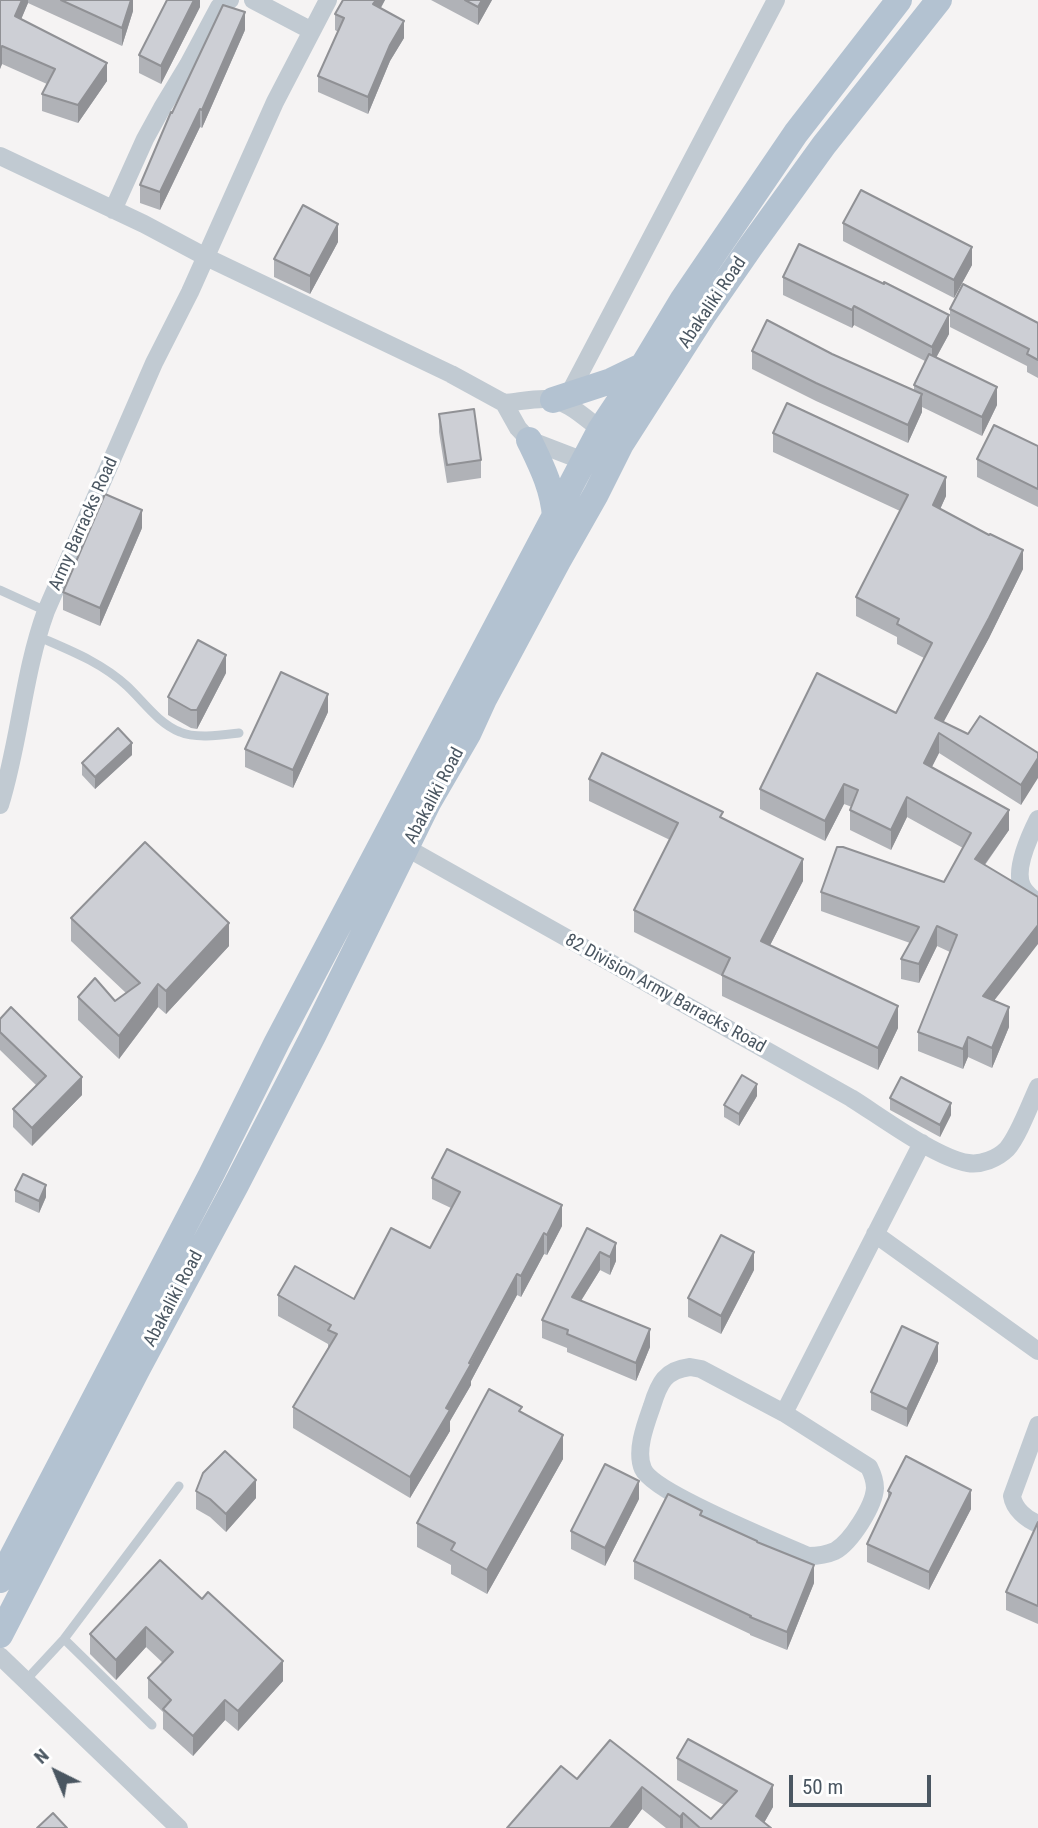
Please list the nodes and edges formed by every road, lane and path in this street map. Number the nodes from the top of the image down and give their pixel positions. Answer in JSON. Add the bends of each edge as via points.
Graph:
{"nodes":[{"id":1,"x":230,"y":0,"type":"edge"},
{"id":2,"x":253,"y":0,"type":"edge"},
{"id":3,"x":328,"y":0,"type":"edge"},
{"id":4,"x":776,"y":0,"type":"edge"},
{"id":5,"x":899,"y":0,"type":"edge"},
{"id":6,"x":939,"y":0,"type":"edge"},
{"id":7,"x":312,"y":31,"type":"junction"},
{"id":8,"x":0,"y":156,"type":"edge"},
{"id":9,"x":113,"y":210,"type":"junction"},
{"id":10,"x":206,"y":257,"type":"junction"},
{"id":11,"x":642,"y":367,"type":"junction"},
{"id":12,"x":560,"y":398,"type":"junction"},
{"id":13,"x":504,"y":403,"type":"junction"},
{"id":14,"x":611,"y":437,"type":"junction"},
{"id":15,"x":529,"y":440,"type":"junction"},
{"id":16,"x":595,"y":466,"type":"junction"},
{"id":17,"x":555,"y":517,"type":"junction"},
{"id":18,"x":0,"y":590,"type":"edge"},
{"id":19,"x":46,"y":611,"type":"junction"},
{"id":20,"x":37,"y":636,"type":"junction"},
{"id":21,"x":239,"y":733,"type":"dead end"},
{"id":22,"x":0,"y":805,"type":"edge"},
{"id":23,"x":1038,"y":819,"type":"edge"},
{"id":24,"x":407,"y":848,"type":"junction"},
{"id":25,"x":1038,"y":903,"type":"edge"},
{"id":26,"x":1038,"y":1087,"type":"edge"},
{"id":27,"x":922,"y":1143,"type":"junction"},
{"id":28,"x":875,"y":1234,"type":"junction"},
{"id":29,"x":1038,"y":1351,"type":"edge"},
{"id":30,"x":784,"y":1413,"type":"junction"},
{"id":31,"x":1038,"y":1425,"type":"edge"},
{"id":32,"x":178,"y":1486,"type":"dead end"},
{"id":33,"x":1038,"y":1524,"type":"edge"},
{"id":34,"x":0,"y":1580,"type":"edge"},
{"id":35,"x":0,"y":1635,"type":"edge"},
{"id":36,"x":64,"y":1639,"type":"junction"},
{"id":37,"x":0,"y":1657,"type":"edge"},
{"id":38,"x":26,"y":1680,"type":"junction"},
{"id":39,"x":152,"y":1726,"type":"dead end"},
{"id":40,"x":179,"y":1828,"type":"edge"}],
"edges":[{"from":1,"to":9,"type":"street","via":[[219,7],[162,108]]},
{"from":2,"to":7,"type":"street"},
{"from":3,"to":7,"type":"street","name":"Army Barracks Road"},
{"from":4,"to":12,"type":"street"},
{"from":5,"to":11,"type":"main road","name":"Abakaliki Road","via":[[796,133]]},
{"from":6,"to":14,"type":"main road","name":"Abakaliki Road","via":[[824,145]]},
{"from":7,"to":10,"type":"street","name":"Army Barracks Road"},
{"from":8,"to":9,"type":"street"},
{"from":9,"to":10,"type":"street"},
{"from":10,"to":13,"type":"street"},
{"from":10,"to":19,"type":"street","name":"Army Barracks Road","via":[[154,363]]},
{"from":11,"to":12,"type":"main road"},
{"from":11,"to":14,"type":"main road","name":"Abakaliki Road"},
{"from":12,"to":13,"type":"street"},
{"from":12,"to":14,"type":"street"},
{"from":13,"to":15,"type":"street"},
{"from":14,"to":16,"type":"main road","name":"Abakaliki Road"},
{"from":15,"to":16,"type":"street"},
{"from":15,"to":17,"type":"main road","via":[[554,497]]},
{"from":16,"to":17,"type":"main road","name":"Abakaliki Road"},
{"from":16,"to":24,"type":"main road","name":"Abakaliki Road","via":[[596,494]]},
{"from":17,"to":34,"type":"main road","name":"Abakaliki Road","via":[[276,1042]]},
{"from":18,"to":19,"type":"lane"},
{"from":19,"to":20,"type":"street","name":"Army Barracks Road"},
{"from":20,"to":21,"type":"lane","via":[[103,667],[154,715],[181,733]]},
{"from":20,"to":22,"type":"street","name":"Army Barracks Road"},
{"from":23,"to":25,"type":"street","via":[[1019,874],[1022,885]]},
{"from":24,"to":27,"type":"street","name":"82 Division Army Barracks Road","via":[[851,1098]]},
{"from":24,"to":35,"type":"main road","name":"Abakaliki Road"},
{"from":26,"to":27,"type":"street","name":"82 Division Army Barracks Road","via":[[1007,1148],[995,1158],[970,1164]]},
{"from":27,"to":28,"type":"street"},
{"from":28,"to":29,"type":"street"},
{"from":28,"to":30,"type":"street"},
{"from":30,"to":30,"type":"street","via":[[701,1370],[674,1371],[655,1394],[641,1442],[642,1468],[659,1486],[721,1518],[808,1556],[834,1552],[853,1535],[872,1500],[873,1474],[869,1467]]},
{"from":31,"to":33,"type":"street","via":[[1012,1496],[1021,1512]]},
{"from":32,"to":36,"type":"lane"},
{"from":36,"to":38,"type":"lane"},
{"from":36,"to":39,"type":"lane"},
{"from":37,"to":38,"type":"street"},
{"from":38,"to":40,"type":"street"}]}
